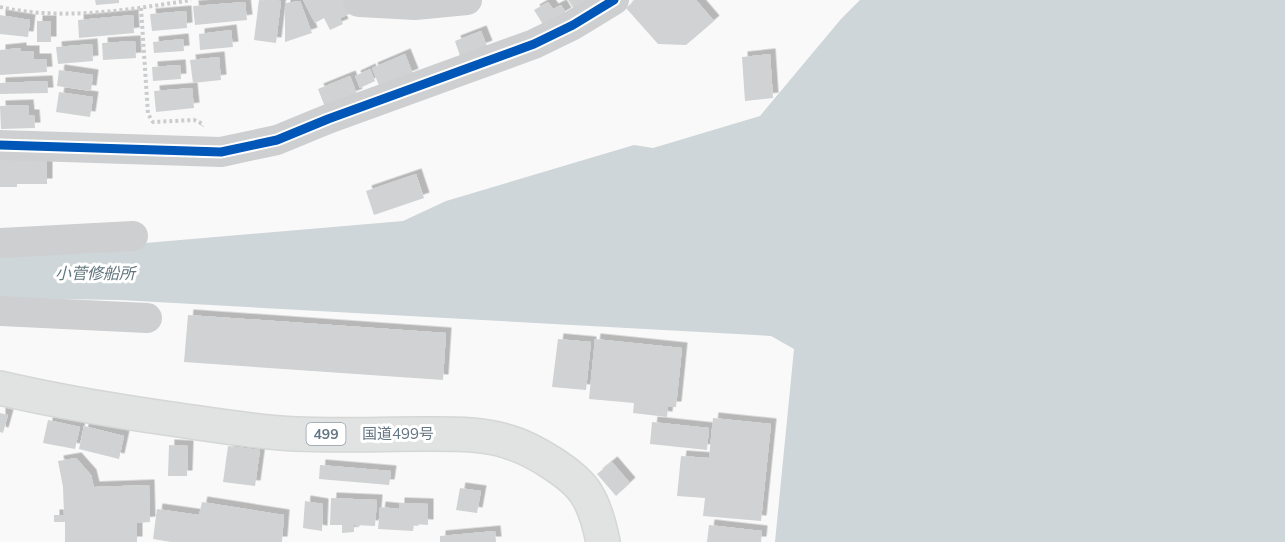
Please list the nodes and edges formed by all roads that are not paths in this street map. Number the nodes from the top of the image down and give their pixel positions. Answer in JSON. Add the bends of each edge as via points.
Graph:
{"nodes":[{"id":1,"x":358,"y":0,"type":"edge"},
{"id":2,"x":467,"y":0,"type":"edge"},
{"id":3,"x":614,"y":0,"type":"edge"},
{"id":4,"x":0,"y":145,"type":"edge"},
{"id":5,"x":133,"y":236,"type":"dead end"},
{"id":6,"x":0,"y":243,"type":"edge"},
{"id":7,"x":0,"y":311,"type":"edge"},
{"id":8,"x":147,"y":318,"type":"dead end"},
{"id":9,"x":0,"y":388,"type":"edge"},
{"id":10,"x":603,"y":542,"type":"edge"}],
"edges":[{"from":1,"to":2,"type":"street","via":[[415,5]]},
{"from":3,"to":4,"type":"street","via":[[534,44],[277,140],[221,152]]},
{"from":5,"to":6,"type":"street"},
{"from":7,"to":8,"type":"street"},
{"from":9,"to":10,"type":"highway","name":"国道499号","number":"499","via":[[113,410],[284,433],[460,434],[509,442],[531,451],[574,480],[586,494]]}]}
